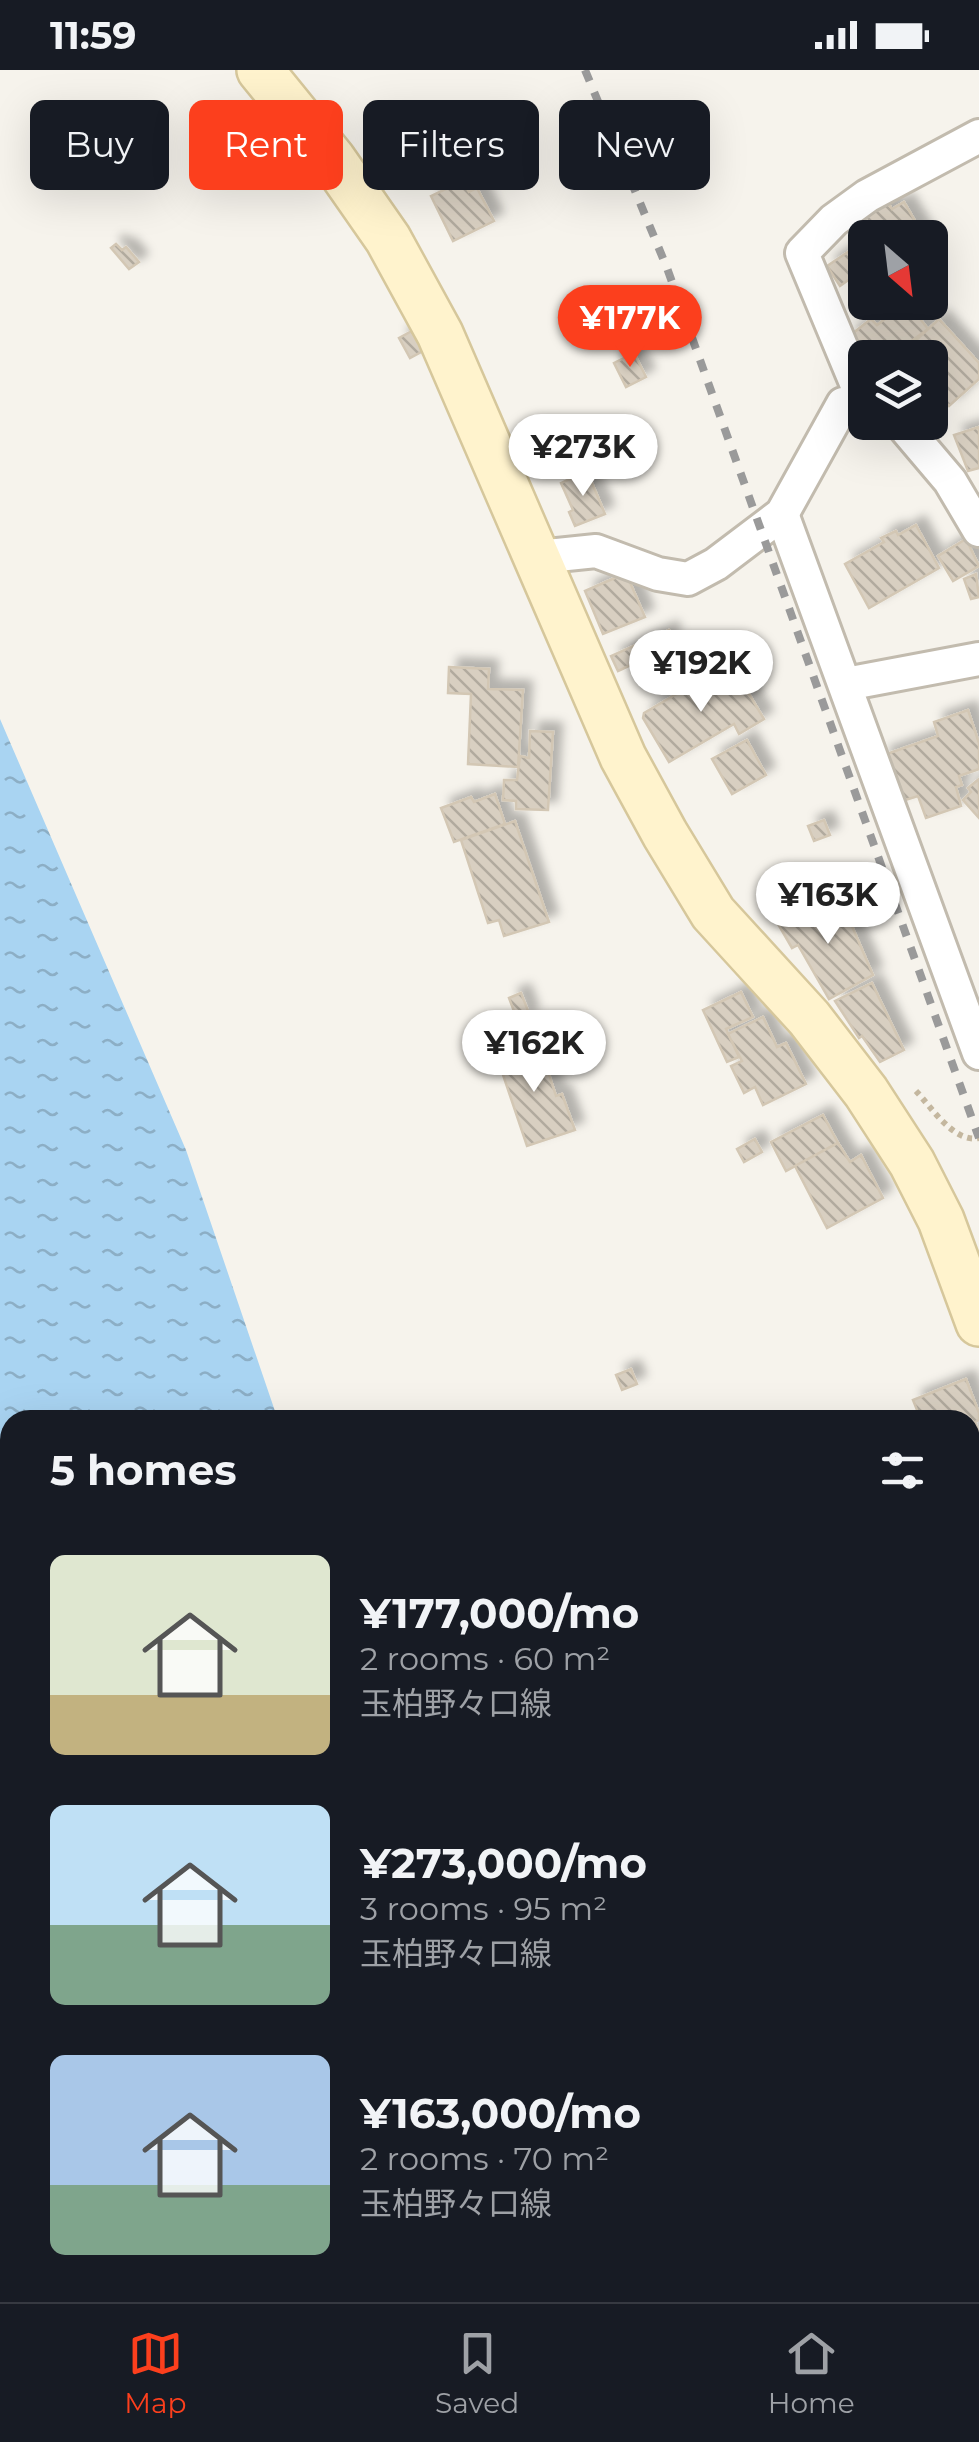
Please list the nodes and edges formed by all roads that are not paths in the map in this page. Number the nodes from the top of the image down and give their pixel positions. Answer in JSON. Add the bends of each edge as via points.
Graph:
{"nodes":[{"id":1,"x":260,"y":70,"type":"edge"},
{"id":2,"x":979,"y":136,"type":"edge"},
{"id":3,"x":848,"y":365,"type":"edge"},
{"id":4,"x":848,"y":405,"type":"edge"},
{"id":5,"x":915,"y":440,"type":"edge"},
{"id":6,"x":782,"y":514,"type":"junction"},
{"id":7,"x":979,"y":530,"type":"edge"},
{"id":8,"x":538,"y":557,"type":"junction"},
{"id":9,"x":979,"y":659,"type":"edge"},
{"id":10,"x":846,"y":684,"type":"junction"},
{"id":11,"x":979,"y":1053,"type":"edge"},
{"id":12,"x":979,"y":1323,"type":"edge"}],
"edges":[{"from":1,"to":8,"type":"main road","via":[[388,239],[440,334]]},
{"from":2,"to":3,"type":"street","via":[[867,196],[802,253]]},
{"from":4,"to":6,"type":"street"},
{"from":5,"to":7,"type":"street"},
{"from":6,"to":8,"type":"street","via":[[688,579],[596,551]]},
{"from":6,"to":10,"type":"street"},
{"from":8,"to":12,"type":"main road","via":[[623,757],[664,834],[712,913],[808,1018],[912,1163]]},
{"from":9,"to":10,"type":"street"},
{"from":10,"to":11,"type":"street"}]}
